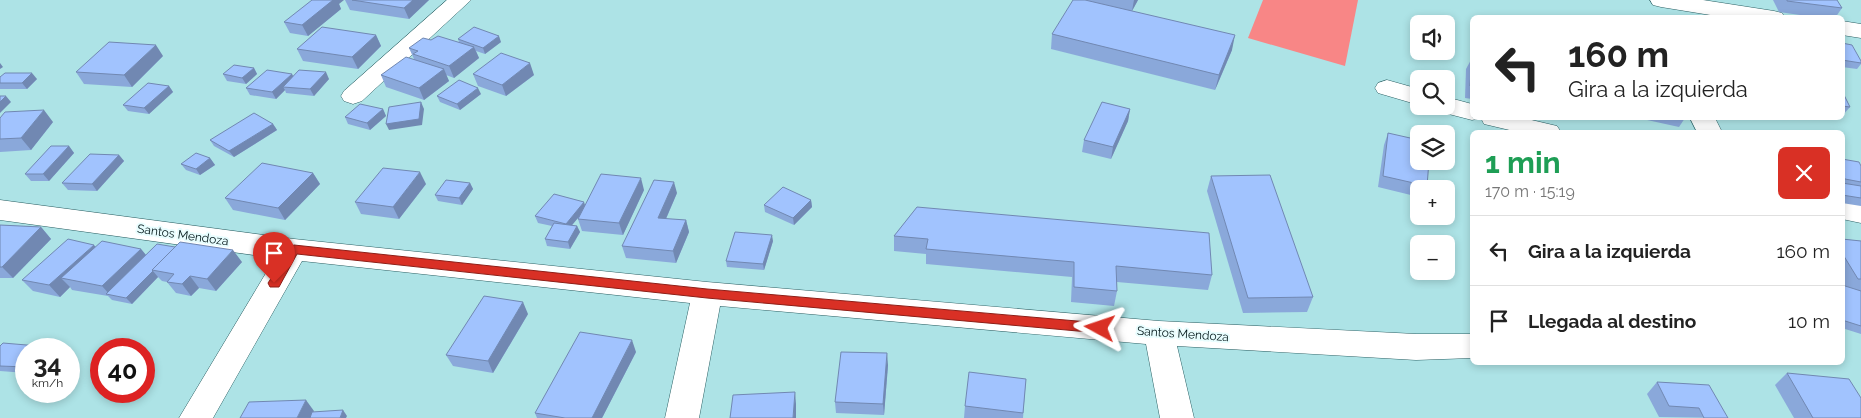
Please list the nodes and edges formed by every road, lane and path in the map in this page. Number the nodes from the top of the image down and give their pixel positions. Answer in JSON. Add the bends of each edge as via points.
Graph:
{"nodes":[{"id":1,"x":460,"y":0,"type":"edge"},
{"id":2,"x":1660,"y":0,"type":"edge"},
{"id":3,"x":1665,"y":15,"type":"edge"},
{"id":4,"x":1755,"y":15,"type":"edge"},
{"id":5,"x":1845,"y":28,"type":"edge"},
{"id":6,"x":1861,"y":31,"type":"edge"},
{"id":7,"x":1387,"y":88,"type":"dead end"},
{"id":8,"x":1410,"y":94,"type":"edge"},
{"id":9,"x":353,"y":96,"type":"dead end"},
{"id":10,"x":1455,"y":107,"type":"edge"},
{"id":11,"x":1470,"y":111,"type":"edge"},
{"id":12,"x":1501,"y":120,"type":"edge"},
{"id":13,"x":1540,"y":130,"type":"edge"},
{"id":14,"x":0,"y":210,"type":"edge"},
{"id":15,"x":1845,"y":210,"type":"edge"},
{"id":16,"x":1861,"y":213,"type":"edge"},
{"id":17,"x":294,"y":250,"type":"junction"},
{"id":18,"x":707,"y":293,"type":"junction"},
{"id":19,"x":1159,"y":333,"type":"junction"},
{"id":20,"x":1470,"y":346,"type":"edge"},
{"id":21,"x":196,"y":418,"type":"edge"},
{"id":22,"x":682,"y":418,"type":"edge"},
{"id":23,"x":1177,"y":418,"type":"edge"}],
"edges":[{"from":1,"to":9,"type":"street"},
{"from":2,"to":3,"type":"street"},
{"from":2,"to":4,"type":"street"},
{"from":5,"to":6,"type":"street"},
{"from":7,"to":8,"type":"street"},
{"from":10,"to":11,"type":"street"},
{"from":12,"to":13,"type":"street"},
{"from":14,"to":17,"type":"street","name":"Santos Mendoza"},
{"from":15,"to":16,"type":"street"},
{"from":17,"to":18,"type":"street","name":"Santos Mendoza"},
{"from":17,"to":21,"type":"street"},
{"from":18,"to":19,"type":"street","name":"Santos Mendoza"},
{"from":18,"to":22,"type":"street"},
{"from":19,"to":20,"type":"street","name":"Santos Mendoza","via":[[1416,347]]},
{"from":19,"to":23,"type":"street"}]}
